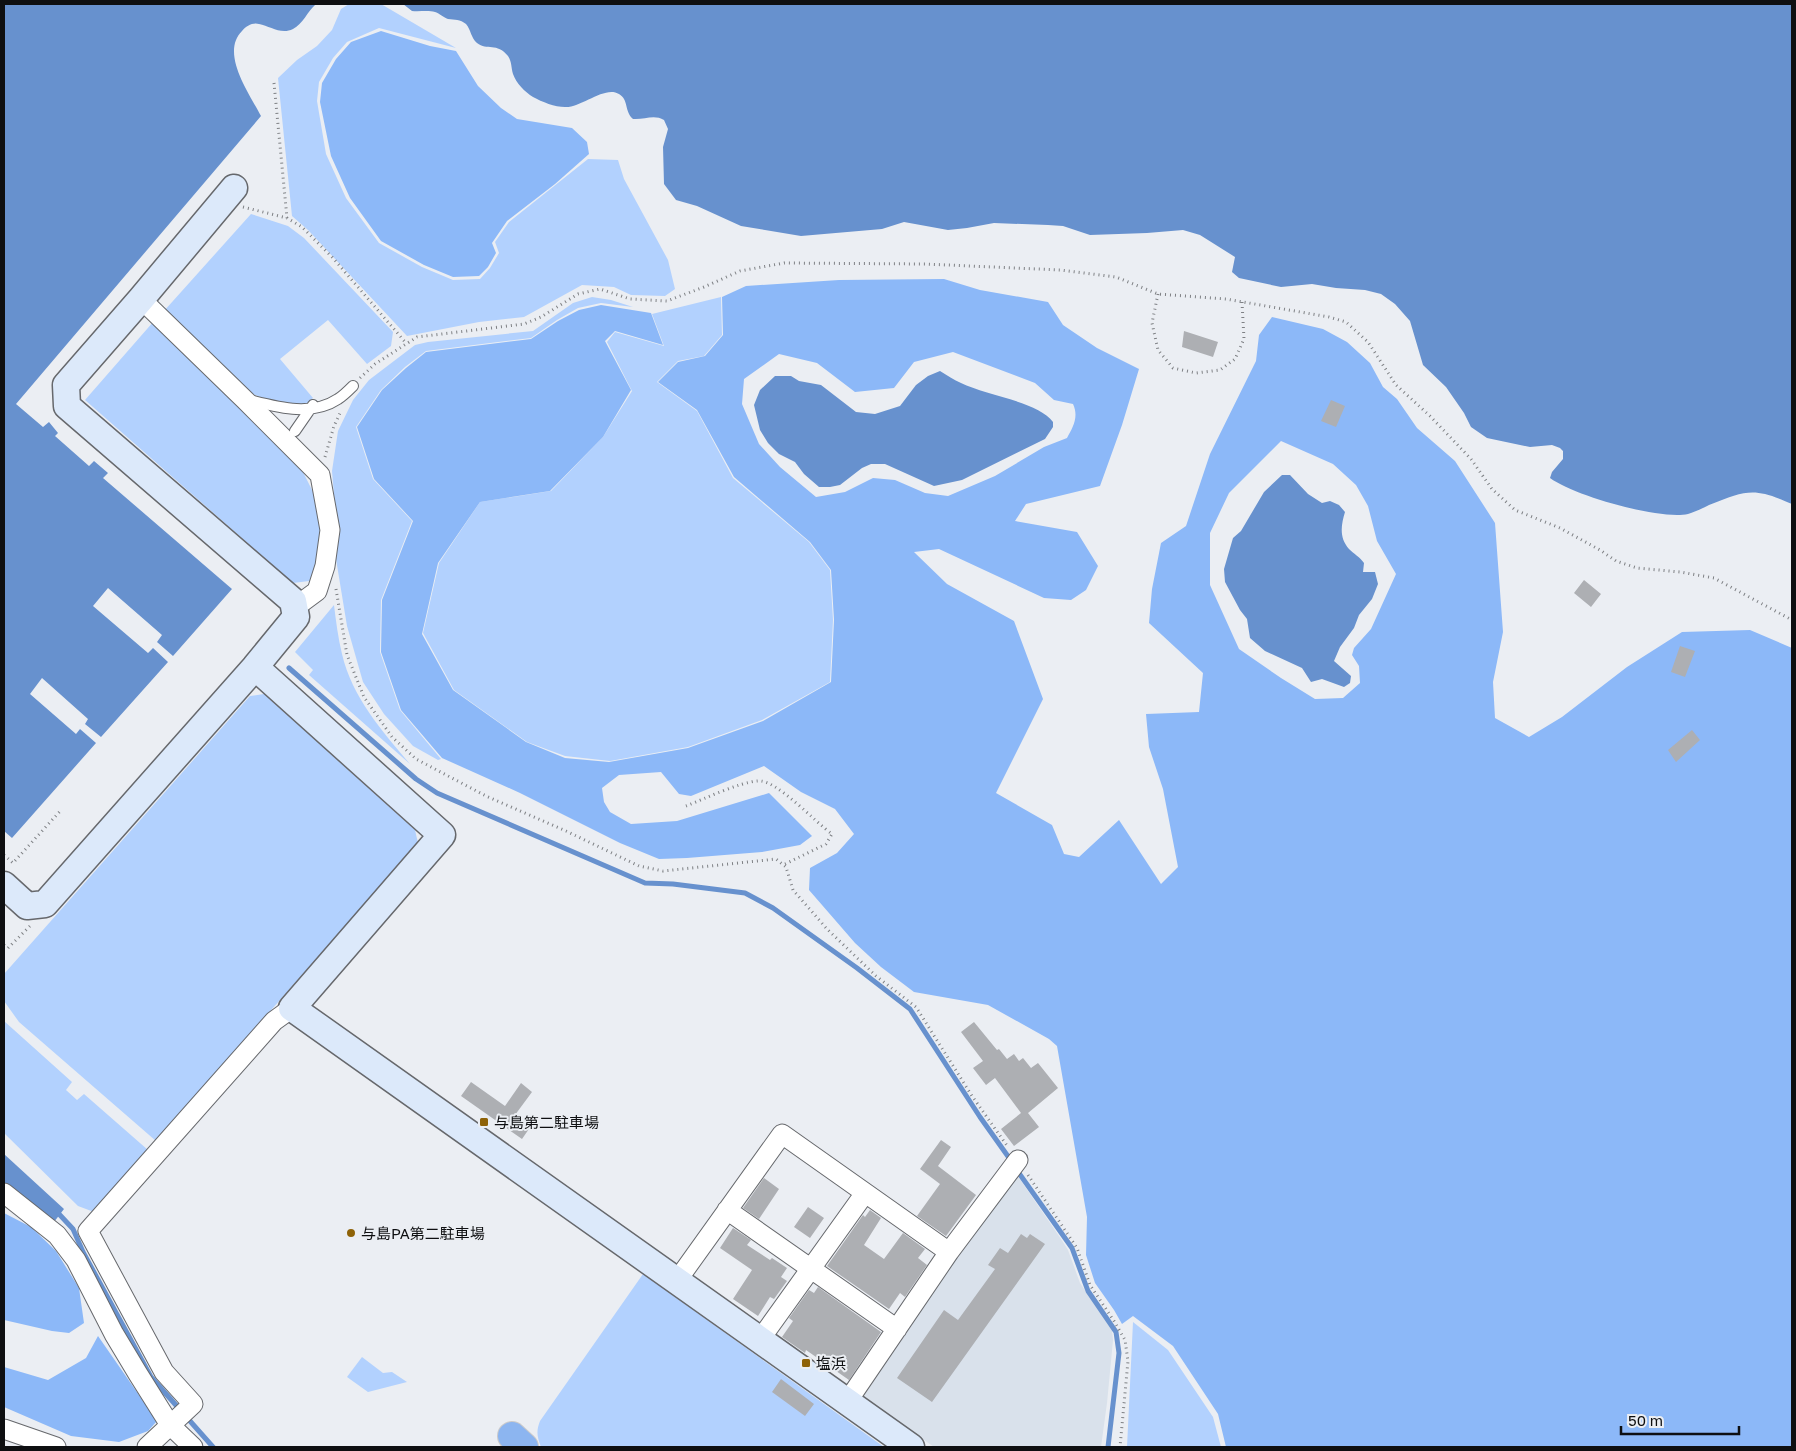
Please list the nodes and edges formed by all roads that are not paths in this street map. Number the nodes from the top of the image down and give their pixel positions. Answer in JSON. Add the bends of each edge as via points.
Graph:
{"nodes":[{"id":1,"x":229,"y":195,"type":"road end"},
{"id":2,"x":140,"y":300,"type":"junction"},
{"id":3,"x":353,"y":386,"type":"road end"},
{"id":4,"x":245,"y":400,"type":"junction"},
{"id":5,"x":313,"y":405,"type":"junction"},
{"id":6,"x":295,"y":431,"type":"dead end"},
{"id":7,"x":294,"y":608,"type":"junction"},
{"id":8,"x":255,"y":667,"type":"junction"},
{"id":9,"x":4,"y":885,"type":"edge"},
{"id":10,"x":292,"y":1008,"type":"junction"},
{"id":11,"x":1015,"y":1163,"type":"road end"},
{"id":12,"x":4,"y":1193,"type":"edge"},
{"id":13,"x":865,"y":1193,"type":"junction"},
{"id":14,"x":727,"y":1210,"type":"junction"},
{"id":15,"x":949,"y":1252,"type":"junction"},
{"id":16,"x":810,"y":1268,"type":"junction"},
{"id":17,"x":676,"y":1282,"type":"junction"},
{"id":18,"x":896,"y":1329,"type":"junction"},
{"id":19,"x":759,"y":1341,"type":"junction"},
{"id":20,"x":847,"y":1402,"type":"junction"},
{"id":21,"x":173,"y":1423,"type":"junction"},
{"id":22,"x":4,"y":1430,"type":"edge"},
{"id":23,"x":56,"y":1447,"type":"edge"},
{"id":24,"x":147,"y":1447,"type":"edge"},
{"id":25,"x":193,"y":1447,"type":"edge"},
{"id":26,"x":911,"y":1447,"type":"edge"}],
"edges":[{"from":1,"to":2,"type":"street"},
{"from":2,"to":4,"type":"street"},
{"from":2,"to":7,"type":"street","via":[[66,385],[67,406],[293,601]]},
{"from":3,"to":5,"type":"lane","via":[[338,400],[323,406]]},
{"from":4,"to":5,"type":"lane","via":[[290,409]]},
{"from":4,"to":7,"type":"street","via":[[320,475],[330,530],[326,566],[317,591]]},
{"from":5,"to":6,"type":"lane"},
{"from":7,"to":8,"type":"street","via":[[296,617]]},
{"from":8,"to":9,"type":"street","via":[[45,904],[27,906]]},
{"from":8,"to":10,"type":"street","via":[[442,835]]},
{"from":10,"to":17,"type":"street"},
{"from":10,"to":21,"type":"street","via":[[274,1021],[88,1231],[164,1372],[193,1404]]},
{"from":11,"to":15,"type":"street"},
{"from":12,"to":21,"type":"street","via":[[57,1235],[76,1260],[114,1334]]},
{"from":13,"to":14,"type":"street","via":[[782,1134]]},
{"from":13,"to":15,"type":"street"},
{"from":13,"to":16,"type":"street"},
{"from":14,"to":16,"type":"street"},
{"from":14,"to":17,"type":"street"},
{"from":15,"to":18,"type":"street"},
{"from":16,"to":18,"type":"street"},
{"from":16,"to":19,"type":"street"},
{"from":17,"to":19,"type":"street"},
{"from":18,"to":20,"type":"street"},
{"from":19,"to":20,"type":"street"},
{"from":20,"to":26,"type":"street"},
{"from":21,"to":24,"type":"street"},
{"from":21,"to":25,"type":"street"},
{"from":22,"to":23,"type":"street"}]}
